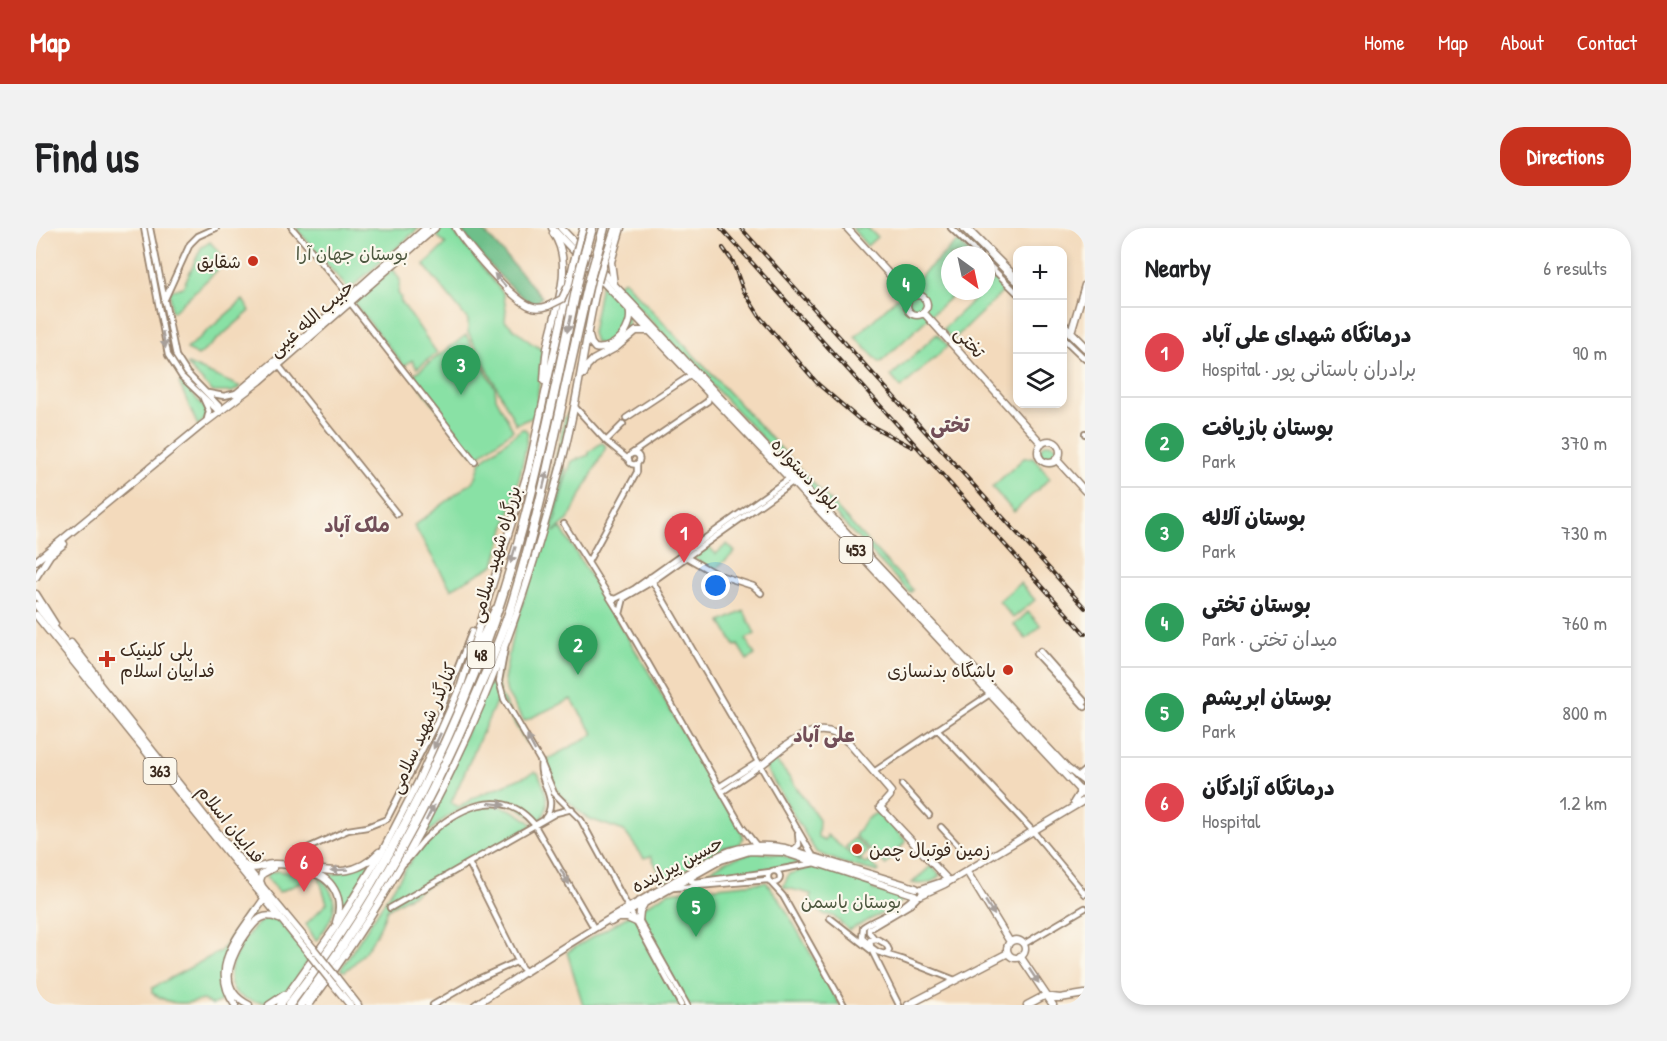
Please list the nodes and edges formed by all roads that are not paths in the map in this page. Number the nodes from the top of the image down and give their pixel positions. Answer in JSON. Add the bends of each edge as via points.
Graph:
{"nodes":[{"id":1,"x":144,"y":228,"type":"edge"},
{"id":2,"x":150,"y":228,"type":"edge"},
{"id":3,"x":216,"y":228,"type":"edge"},
{"id":4,"x":292,"y":228,"type":"edge"},
{"id":5,"x":426,"y":228,"type":"edge"},
{"id":6,"x":435,"y":228,"type":"edge"},
{"id":7,"x":456,"y":228,"type":"edge"},
{"id":8,"x":550,"y":228,"type":"edge"},
{"id":9,"x":561,"y":228,"type":"edge"},
{"id":10,"x":583,"y":228,"type":"edge"},
{"id":11,"x":591,"y":228,"type":"edge"},
{"id":12,"x":604,"y":228,"type":"edge"},
{"id":13,"x":609,"y":228,"type":"edge"},
{"id":14,"x":615,"y":228,"type":"edge"},
{"id":15,"x":621,"y":228,"type":"edge"},
{"id":16,"x":847,"y":228,"type":"edge"},
{"id":17,"x":951,"y":228,"type":"edge"},
{"id":18,"x":957,"y":228,"type":"edge"},
{"id":19,"x":965,"y":228,"type":"edge"},
{"id":20,"x":969,"y":228,"type":"edge"},
{"id":21,"x":970,"y":246,"type":"edge"},
{"id":22,"x":975,"y":246,"type":"edge"},
{"id":23,"x":598,"y":250,"type":"junction"},
{"id":24,"x":995,"y":266,"type":"edge"},
{"id":25,"x":995,"y":271,"type":"edge"},
{"id":26,"x":1013,"y":271,"type":"edge"},
{"id":27,"x":1013,"y":276,"type":"edge"},
{"id":28,"x":1013,"y":283,"type":"edge"},
{"id":29,"x":162,"y":284,"type":"junction"},
{"id":30,"x":614,"y":284,"type":"junction"},
{"id":31,"x":1085,"y":285,"type":"edge"},
{"id":32,"x":568,"y":286,"type":"junction"},
{"id":33,"x":170,"y":288,"type":"junction"},
{"id":34,"x":1013,"y":289,"type":"edge"},
{"id":35,"x":910,"y":297,"type":"junction"},
{"id":36,"x":349,"y":299,"type":"junction"},
{"id":37,"x":161,"y":301,"type":"junction"},
{"id":38,"x":627,"y":306,"type":"junction"},
{"id":39,"x":591,"y":313,"type":"junction"},
{"id":40,"x":924,"y":313,"type":"junction"},
{"id":41,"x":1067,"y":329,"type":"edge"},
{"id":42,"x":1067,"y":330,"type":"edge"},
{"id":43,"x":650,"y":331,"type":"junction"},
{"id":44,"x":1067,"y":342,"type":"edge"},
{"id":45,"x":1085,"y":342,"type":"edge"},
{"id":46,"x":1085,"y":347,"type":"edge"},
{"id":47,"x":1085,"y":354,"type":"edge"},
{"id":48,"x":1085,"y":359,"type":"edge"},
{"id":49,"x":279,"y":366,"type":"junction"},
{"id":50,"x":691,"y":375,"type":"junction"},
{"id":51,"x":259,"y":379,"type":"junction"},
{"id":52,"x":579,"y":386,"type":"junction"},
{"id":53,"x":203,"y":393,"type":"junction"},
{"id":54,"x":238,"y":393,"type":"junction"},
{"id":55,"x":709,"y":394,"type":"junction"},
{"id":56,"x":543,"y":407,"type":"junction"},
{"id":57,"x":575,"y":407,"type":"junction"},
{"id":58,"x":220,"y":410,"type":"junction"},
{"id":59,"x":626,"y":418,"type":"dead end"},
{"id":60,"x":204,"y":422,"type":"junction"},
{"id":61,"x":624,"y":424,"type":"dead end"},
{"id":62,"x":606,"y":441,"type":"junction"},
{"id":63,"x":1042,"y":444,"type":"junction"},
{"id":64,"x":631,"y":455,"type":"junction"},
{"id":65,"x":1056,"y":459,"type":"junction"},
{"id":66,"x":475,"y":462,"type":"dead end"},
{"id":67,"x":637,"y":465,"type":"junction"},
{"id":68,"x":643,"y":469,"type":"dead end"},
{"id":69,"x":528,"y":471,"type":"junction"},
{"id":70,"x":637,"y":472,"type":"junction"},
{"id":71,"x":793,"y":479,"type":"junction"},
{"id":72,"x":1085,"y":491,"type":"edge"},
{"id":73,"x":99,"y":510,"type":"junction"},
{"id":74,"x":397,"y":514,"type":"dead end"},
{"id":75,"x":536,"y":514,"type":"junction"},
{"id":76,"x":524,"y":519,"type":"junction"},
{"id":77,"x":564,"y":524,"type":"dead end"},
{"id":78,"x":539,"y":543,"type":"junction"},
{"id":79,"x":50,"y":555,"type":"junction"},
{"id":80,"x":686,"y":557,"type":"junction"},
{"id":81,"x":36,"y":561,"type":"edge"},
{"id":82,"x":588,"y":562,"type":"junction"},
{"id":83,"x":36,"y":566,"type":"edge"},
{"id":84,"x":36,"y":577,"type":"edge"},
{"id":85,"x":652,"y":579,"type":"junction"},
{"id":86,"x":36,"y":585,"type":"edge"},
{"id":87,"x":761,"y":593,"type":"dead end"},
{"id":88,"x":36,"y":594,"type":"edge"},
{"id":89,"x":625,"y":596,"type":"junction"},
{"id":90,"x":610,"y":598,"type":"junction"},
{"id":91,"x":499,"y":604,"type":"junction"},
{"id":92,"x":614,"y":604,"type":"junction"},
{"id":93,"x":36,"y":606,"type":"edge"},
{"id":94,"x":620,"y":614,"type":"junction"},
{"id":95,"x":36,"y":615,"type":"edge"},
{"id":96,"x":472,"y":631,"type":"dead end"},
{"id":97,"x":506,"y":643,"type":"junction"},
{"id":98,"x":99,"y":686,"type":"junction"},
{"id":99,"x":461,"y":686,"type":"junction"},
{"id":100,"x":990,"y":694,"type":"junction"},
{"id":101,"x":1085,"y":702,"type":"edge"},
{"id":102,"x":1085,"y":707,"type":"edge"},
{"id":103,"x":937,"y":729,"type":"junction"},
{"id":104,"x":541,"y":762,"type":"junction"},
{"id":105,"x":759,"y":764,"type":"junction"},
{"id":106,"x":1085,"y":770,"type":"edge"},
{"id":107,"x":874,"y":771,"type":"junction"},
{"id":108,"x":1077,"y":777,"type":"junction"},
{"id":109,"x":1084,"y":784,"type":"edge"},
{"id":110,"x":902,"y":785,"type":"dead end"},
{"id":111,"x":719,"y":787,"type":"junction"},
{"id":112,"x":722,"y":792,"type":"junction"},
{"id":113,"x":1085,"y":797,"type":"edge"},
{"id":114,"x":1074,"y":802,"type":"junction"},
{"id":115,"x":572,"y":809,"type":"junction"},
{"id":116,"x":929,"y":815,"type":"dead end"},
{"id":117,"x":536,"y":826,"type":"junction"},
{"id":118,"x":742,"y":827,"type":"junction"},
{"id":119,"x":941,"y":827,"type":"dead end"},
{"id":120,"x":1032,"y":831,"type":"junction"},
{"id":121,"x":798,"y":832,"type":"junction"},
{"id":122,"x":387,"y":842,"type":"junction"},
{"id":123,"x":756,"y":845,"type":"junction"},
{"id":124,"x":743,"y":847,"type":"junction"},
{"id":125,"x":793,"y":850,"type":"junction"},
{"id":126,"x":964,"y":852,"type":"dead end"},
{"id":127,"x":814,"y":860,"type":"junction"},
{"id":128,"x":242,"y":862,"type":"junction"},
{"id":129,"x":469,"y":863,"type":"junction"},
{"id":130,"x":974,"y":865,"type":"junction"},
{"id":131,"x":400,"y":867,"type":"junction"},
{"id":132,"x":301,"y":868,"type":"junction"},
{"id":133,"x":793,"y":868,"type":"junction"},
{"id":134,"x":771,"y":872,"type":"junction"},
{"id":135,"x":959,"y":874,"type":"junction"},
{"id":136,"x":969,"y":875,"type":"junction"},
{"id":137,"x":692,"y":877,"type":"junction"},
{"id":138,"x":779,"y":879,"type":"junction"},
{"id":139,"x":948,"y":880,"type":"junction"},
{"id":140,"x":769,"y":881,"type":"junction"},
{"id":141,"x":674,"y":888,"type":"junction"},
{"id":142,"x":264,"y":889,"type":"junction"},
{"id":143,"x":918,"y":893,"type":"junction"},
{"id":144,"x":1085,"y":894,"type":"edge"},
{"id":145,"x":783,"y":896,"type":"junction"},
{"id":146,"x":264,"y":899,"type":"junction"},
{"id":147,"x":625,"y":899,"type":"joint"},
{"id":148,"x":645,"y":904,"type":"junction"},
{"id":149,"x":632,"y":907,"type":"junction"},
{"id":150,"x":390,"y":908,"type":"dead end"},
{"id":151,"x":1085,"y":908,"type":"edge"},
{"id":152,"x":830,"y":918,"type":"dead end"},
{"id":153,"x":616,"y":919,"type":"junction"},
{"id":154,"x":638,"y":921,"type":"junction"},
{"id":155,"x":286,"y":926,"type":"junction"},
{"id":156,"x":594,"y":928,"type":"junction"},
{"id":157,"x":874,"y":938,"type":"junction"},
{"id":158,"x":325,"y":941,"type":"junction"},
{"id":159,"x":1010,"y":942,"type":"junction"},
{"id":160,"x":1024,"y":944,"type":"junction"},
{"id":161,"x":871,"y":947,"type":"junction"},
{"id":162,"x":312,"y":952,"type":"junction"},
{"id":163,"x":1008,"y":953,"type":"junction"},
{"id":164,"x":885,"y":954,"type":"junction"},
{"id":165,"x":1020,"y":956,"type":"junction"},
{"id":166,"x":520,"y":964,"type":"junction"},
{"id":167,"x":526,"y":972,"type":"junction"},
{"id":168,"x":303,"y":974,"type":"junction"},
{"id":169,"x":335,"y":981,"type":"junction"},
{"id":170,"x":958,"y":981,"type":"junction"},
{"id":171,"x":1085,"y":994,"type":"edge"},
{"id":172,"x":1047,"y":996,"type":"junction"},
{"id":173,"x":235,"y":1005,"type":"edge"},
{"id":174,"x":249,"y":1005,"type":"edge"},
{"id":175,"x":269,"y":1005,"type":"edge"},
{"id":176,"x":280,"y":1005,"type":"edge"},
{"id":177,"x":290,"y":1005,"type":"edge"},
{"id":178,"x":301,"y":1005,"type":"edge"},
{"id":179,"x":309,"y":1005,"type":"edge"},
{"id":180,"x":350,"y":1005,"type":"edge"},
{"id":181,"x":358,"y":1005,"type":"edge"},
{"id":182,"x":433,"y":1005,"type":"edge"},
{"id":183,"x":475,"y":1005,"type":"edge"},
{"id":184,"x":482,"y":1005,"type":"edge"},
{"id":185,"x":681,"y":1005,"type":"edge"},
{"id":186,"x":687,"y":1005,"type":"edge"},
{"id":187,"x":844,"y":1005,"type":"edge"},
{"id":188,"x":899,"y":1005,"type":"edge"},
{"id":189,"x":908,"y":1005,"type":"edge"},
{"id":190,"x":1027,"y":1005,"type":"edge"},
{"id":191,"x":1053,"y":1005,"type":"edge"}],
"edges":[{"from":1,"to":37,"type":"street"},
{"from":2,"to":29,"type":"street"},
{"from":3,"to":33,"type":"street","via":[[190,244]]},
{"from":4,"to":36,"type":"street"},
{"from":5,"to":36,"type":"main road","name":"حبیب الله غیبی"},
{"from":6,"to":36,"type":"main road","name":"حبیب الله غیبی"},
{"from":32,"to":7,"type":"main road","one_way":true,"bridge":true,"via":[[562,299],[548,306],[536,308],[520,300]]},
{"from":8,"to":38,"type":"main road","name":"بلوار دستواره","number":"453"},
{"from":8,"to":56,"type":"main road","via":[[563,260],[547,347]]},
{"from":9,"to":30,"type":"main road","name":"بلوار دستواره","number":"453"},
{"from":10,"to":32,"type":"main road","name":"کنارگذر شهید سلامی","bridge":true},
{"from":11,"to":76,"type":"highway","name":"بزرگراه شهید سلامی","number":"48","one_way":true,"bridge":true},
{"from":12,"to":23,"type":"highway","number":"48"},
{"from":13,"to":23,"type":"highway"},
{"from":14,"to":39,"type":"main road","bridge":true},
{"from":15,"to":30,"type":"main road","via":[[611,262]]},
{"from":16,"to":35,"type":"main road"},
{"from":17,"to":21,"type":"street"},
{"from":18,"to":22,"type":"highway"},
{"from":19,"to":27,"type":"highway"},
{"from":20,"to":26,"type":"street"},
{"from":75,"to":23,"type":"highway","name":"بزرگراه شهید سلامی","number":"48","one_way":true,"bridge":true},
{"from":24,"to":28,"type":"highway"},
{"from":25,"to":34,"type":"street"},
{"from":29,"to":33,"type":"street"},
{"from":29,"to":37,"type":"street"},
{"from":30,"to":71,"type":"main road","name":"بلوار دستواره","number":"453"},
{"from":31,"to":42,"type":"main road"},
{"from":32,"to":56,"type":"main road","name":"کنارگذر شهید سلامی"},
{"from":33,"to":37,"type":"street"},
{"from":35,"to":40,"type":"main road","via":[[925,298]]},
{"from":35,"to":40,"type":"main road","via":[[906,306],[909,312],[918,316]]},
{"from":36,"to":49,"type":"main road","name":"حبیب الله غیبی"},
{"from":36,"to":51,"type":"main road","name":"حبیب الله غیبی"},
{"from":36,"to":66,"type":"street"},
{"from":37,"to":53,"type":"street","via":[[180,365]]},
{"from":38,"to":39,"type":"main road","via":[[631,320],[628,327],[603,349],[591,343]]},
{"from":38,"to":43,"type":"main road","name":"بلوار دستواره","number":"453"},
{"from":39,"to":52,"type":"main road"},
{"from":40,"to":63,"type":"main road","name":"تختی"},
{"from":41,"to":46,"type":"highway"},
{"from":42,"to":45,"type":"street"},
{"from":42,"to":47,"type":"highway"},
{"from":43,"to":50,"type":"main road","name":"بلوار دستواره","number":"453"},
{"from":43,"to":52,"type":"main road","via":[[636,331],[593,360]]},
{"from":44,"to":48,"type":"street"},
{"from":49,"to":51,"type":"main road","name":"حبیب الله غیبی"},
{"from":49,"to":74,"type":"street"},
{"from":50,"to":55,"type":"main road","name":"بلوار دستواره","number":"453"},
{"from":50,"to":59,"type":"street"},
{"from":51,"to":54,"type":"main road","name":"حبیب الله غیبی"},
{"from":51,"to":58,"type":"main road","name":"حبیب الله غیبی"},
{"from":52,"to":57,"type":"main road"},
{"from":53,"to":54,"type":"street"},
{"from":53,"to":58,"type":"street"},
{"from":53,"to":60,"type":"street","via":[[208,406]]},
{"from":54,"to":58,"type":"main road","name":"حبیب الله غیبی"},
{"from":55,"to":64,"type":"street","via":[[708,401]]},
{"from":55,"to":71,"type":"main road","name":"بلوار دستواره","number":"453"},
{"from":56,"to":69,"type":"main road","name":"کنارگذر شهید سلامی"},
{"from":57,"to":62,"type":"street"},
{"from":57,"to":78,"type":"main road"},
{"from":58,"to":60,"type":"main road","name":"حبیب الله غیبی"},
{"from":60,"to":73,"type":"main road","name":"حبیب الله غیبی"},
{"from":61,"to":62,"type":"street"},
{"from":62,"to":64,"type":"street"},
{"from":63,"to":65,"type":"main road","via":[[1056,444]]},
{"from":63,"to":65,"type":"main road","via":[[1038,450],[1041,459]]},
{"from":64,"to":67,"type":"street"},
{"from":64,"to":67,"type":"street","via":[[640,460]]},
{"from":65,"to":72,"type":"main road"},
{"from":67,"to":70,"type":"street"},
{"from":68,"to":70,"type":"street"},
{"from":69,"to":76,"type":"highway"},
{"from":69,"to":99,"type":"main road","name":"کنارگذر شهید سلامی"},
{"from":70,"to":82,"type":"street"},
{"from":71,"to":80,"type":"street"},
{"from":71,"to":85,"type":"street"},
{"from":71,"to":100,"type":"main road","name":"بلوار دستواره","number":"453"},
{"from":71,"to":108,"type":"main road","name":"بلوار دستواره","number":"453"},
{"from":73,"to":79,"type":"main road","name":"حبیب الله غیبی"},
{"from":73,"to":81,"type":"main road","name":"حبیب الله غیبی"},
{"from":75,"to":78,"type":"main road"},
{"from":75,"to":178,"type":"highway","name":"بزرگراه شهید سلامی","number":"48","via":[[509,613],[456,741],[384,881]]},
{"from":76,"to":91,"type":"highway","name":"بزرگراه شهید سلامی","number":"48","one_way":true},
{"from":77,"to":82,"type":"street"},
{"from":78,"to":97,"type":"main road"},
{"from":79,"to":83,"type":"main road"},
{"from":79,"to":84,"type":"main road","name":"حبیب الله غیبی"},
{"from":79,"to":86,"type":"main road"},
{"from":80,"to":85,"type":"street"},
{"from":80,"to":87,"type":"street"},
{"from":82,"to":90,"type":"street"},
{"from":85,"to":89,"type":"street"},
{"from":85,"to":105,"type":"street"},
{"from":88,"to":98,"type":"main road","via":[[96,675]]},
{"from":89,"to":90,"type":"street"},
{"from":89,"to":92,"type":"street"},
{"from":89,"to":94,"type":"street"},
{"from":90,"to":92,"type":"street"},
{"from":91,"to":99,"type":"main road"},
{"from":91,"to":177,"type":"highway","name":"بزرگراه شهید سلامی","number":"48","via":[[448,737],[393,848]]},
{"from":92,"to":94,"type":"street"},
{"from":93,"to":98,"type":"main road","name":"فداییان اسلام","number":"363"},
{"from":94,"to":111,"type":"street"},
{"from":95,"to":146,"type":"main road","name":"فداییان اسلام","number":"363"},
{"from":96,"to":132,"type":"street","via":[[436,723],[387,819],[348,830],[299,852],[296,859]]},
{"from":104,"to":97,"type":"street","one_way":true,"via":[[500,687]]},
{"from":131,"to":97,"type":"main road","one_way":true,"via":[[453,768]]},
{"from":98,"to":128,"type":"main road","name":"فداییان اسلام","number":"363"},
{"from":99,"to":122,"type":"main road","name":"کنارگذر شهید سلامی","one_way":true},
{"from":100,"to":103,"type":"street"},
{"from":100,"to":109,"type":"main road","name":"بلوار دستواره","number":"453"},
{"from":101,"to":102,"type":"street","via":[[1038,652]]},
{"from":103,"to":107,"type":"street"},
{"from":103,"to":120,"type":"street"},
{"from":104,"to":115,"type":"street","via":[[554,794]]},
{"from":104,"to":117,"type":"street","via":[[539,768],[551,807]]},
{"from":105,"to":107,"type":"main road","via":[[803,735],[825,731],[846,740]]},
{"from":105,"to":111,"type":"street"},
{"from":105,"to":112,"type":"street"},
{"from":105,"to":121,"type":"street"},
{"from":106,"to":108,"type":"street"},
{"from":107,"to":139,"type":"main road","via":[[891,792],[880,807]]},
{"from":108,"to":109,"type":"main road","name":"بلوار دستواره","number":"453"},
{"from":109,"to":113,"type":"main road","name":"بلوار دستواره","number":"453"},
{"from":109,"to":114,"type":"main road"},
{"from":110,"to":116,"type":"street"},
{"from":111,"to":112,"type":"street"},
{"from":112,"to":118,"type":"street"},
{"from":113,"to":114,"type":"main road"},
{"from":113,"to":120,"type":"main road"},
{"from":114,"to":120,"type":"main road"},
{"from":115,"to":117,"type":"street","via":[[556,813]]},
{"from":115,"to":147,"type":"street"},
{"from":117,"to":129,"type":"street"},
{"from":131,"to":117,"type":"street","one_way":true,"via":[[437,828],[478,804],[509,806],[528,816]]},
{"from":117,"to":156,"type":"street","one_way":true},
{"from":118,"to":123,"type":"street"},
{"from":118,"to":124,"type":"street","via":[[746,840]]},
{"from":119,"to":126,"type":"street"},
{"from":120,"to":130,"type":"main road"},
{"from":120,"to":144,"type":"street"},
{"from":121,"to":125,"type":"street","via":[[799,845]]},
{"from":121,"to":127,"type":"street"},
{"from":122,"to":132,"type":"main road","one_way":true,"via":[[371,859],[355,868]]},
{"from":122,"to":158,"type":"main road","name":"کنارگذر شهید سلامی"},
{"from":123,"to":124,"type":"main road","name":"حسین پیراینده"},
{"from":123,"to":125,"type":"main road","name":"حسین پیراینده"},
{"from":124,"to":149,"type":"main road","name":"حسین پیراینده","via":[[720,856]]},
{"from":125,"to":127,"type":"main road","name":"حسین پیراینده"},
{"from":127,"to":133,"type":"street"},
{"from":127,"to":137,"type":"main road","name":"حسین پیراینده","via":[[780,852],[750,851],[727,858]]},
{"from":127,"to":143,"type":"main road","name":"حسین پیراینده"},
{"from":128,"to":132,"type":"main road","via":[[251,868],[274,864]]},
{"from":128,"to":142,"type":"main road","name":"فداییان اسلام","number":"363"},
{"from":129,"to":150,"type":"street"},
{"from":129,"to":166,"type":"street"},
{"from":130,"to":135,"type":"main road"},
{"from":130,"to":136,"type":"main road"},
{"from":131,"to":179,"type":"main road","via":[[341,963]]},
{"from":133,"to":134,"type":"street"},
{"from":133,"to":138,"type":"street"},
{"from":134,"to":137,"type":"street","via":[[696,882]]},
{"from":134,"to":138,"type":"street","via":[[777,872]]},
{"from":134,"to":140,"type":"street"},
{"from":135,"to":136,"type":"main road"},
{"from":135,"to":139,"type":"main road"},
{"from":136,"to":159,"type":"main road","one_way":true},
{"from":137,"to":141,"type":"main road","name":"حسین پیراینده"},
{"from":138,"to":140,"type":"street","via":[[776,883]]},
{"from":138,"to":145,"type":"street"},
{"from":139,"to":143,"type":"main road"},
{"from":140,"to":141,"type":"street"},
{"from":140,"to":145,"type":"street"},
{"from":141,"to":148,"type":"main road","name":"حسین پیراینده"},
{"from":142,"to":158,"type":"main road","via":[[261,877],[272,868],[313,873],[327,879],[339,906]]},
{"from":142,"to":162,"type":"main road","name":"فداییان اسلام","number":"363"},
{"from":143,"to":157,"type":"street","via":[[911,904],[869,929]]},
{"from":143,"to":161,"type":"street","via":[[863,927],[862,938]]},
{"from":145,"to":187,"type":"street"},
{"from":146,"to":155,"type":"main road","name":"فداییان اسلام","number":"363"},
{"from":146,"to":173,"type":"main road","via":[[233,945],[224,966],[224,986]]},
{"from":147,"to":149,"type":"main road"},
{"from":148,"to":149,"type":"main road","name":"حسین پیراینده"},
{"from":148,"to":154,"type":"main road"},
{"from":149,"to":153,"type":"main road","name":"حسین پیراینده"},
{"from":149,"to":154,"type":"street"},
{"from":149,"to":156,"type":"main road","name":"حسین پیراینده"},
{"from":151,"to":160,"type":"street"},
{"from":152,"to":188,"type":"street","via":[[872,951]]},
{"from":153,"to":154,"type":"main road"},
{"from":153,"to":184,"type":"main road","name":"حسین پیراینده"},
{"from":154,"to":185,"type":"street"},
{"from":154,"to":186,"type":"street"},
{"from":155,"to":162,"type":"main road","name":"فداییان اسلام","number":"363"},
{"from":155,"to":174,"type":"main road","via":[[274,917],[260,918],[236,951],[228,972],[230,984],[237,997]]},
{"from":156,"to":167,"type":"main road","name":"حسین پیراینده"},
{"from":157,"to":161,"type":"street","via":[[869,942]]},
{"from":157,"to":164,"type":"street","via":[[886,944],[889,950]]},
{"from":158,"to":168,"type":"main road","name":"کنارگذر شهید سلامی"},
{"from":159,"to":160,"type":"main road"},
{"from":159,"to":163,"type":"main road"},
{"from":160,"to":165,"type":"main road"},
{"from":161,"to":164,"type":"street"},
{"from":162,"to":169,"type":"main road","name":"فداییان اسلام","number":"363","bridge":true},
{"from":163,"to":165,"type":"main road"},
{"from":163,"to":170,"type":"main road"},
{"from":164,"to":170,"type":"street"},
{"from":165,"to":172,"type":"main road","one_way":true},
{"from":166,"to":167,"type":"street"},
{"from":166,"to":182,"type":"street","via":[[501,968]]},
{"from":167,"to":183,"type":"main road","name":"حسین پیراینده"},
{"from":168,"to":175,"type":"main road"},
{"from":168,"to":176,"type":"main road","name":"کنارگذر شهید سلامی"},
{"from":169,"to":180,"type":"main road","name":"فداییان اسلام","number":"363"},
{"from":169,"to":181,"type":"main road","name":"فداییان اسلام","number":"363"},
{"from":170,"to":189,"type":"main road"},
{"from":171,"to":172,"type":"main road"},
{"from":172,"to":190,"type":"main road"},
{"from":172,"to":191,"type":"main road"}]}
